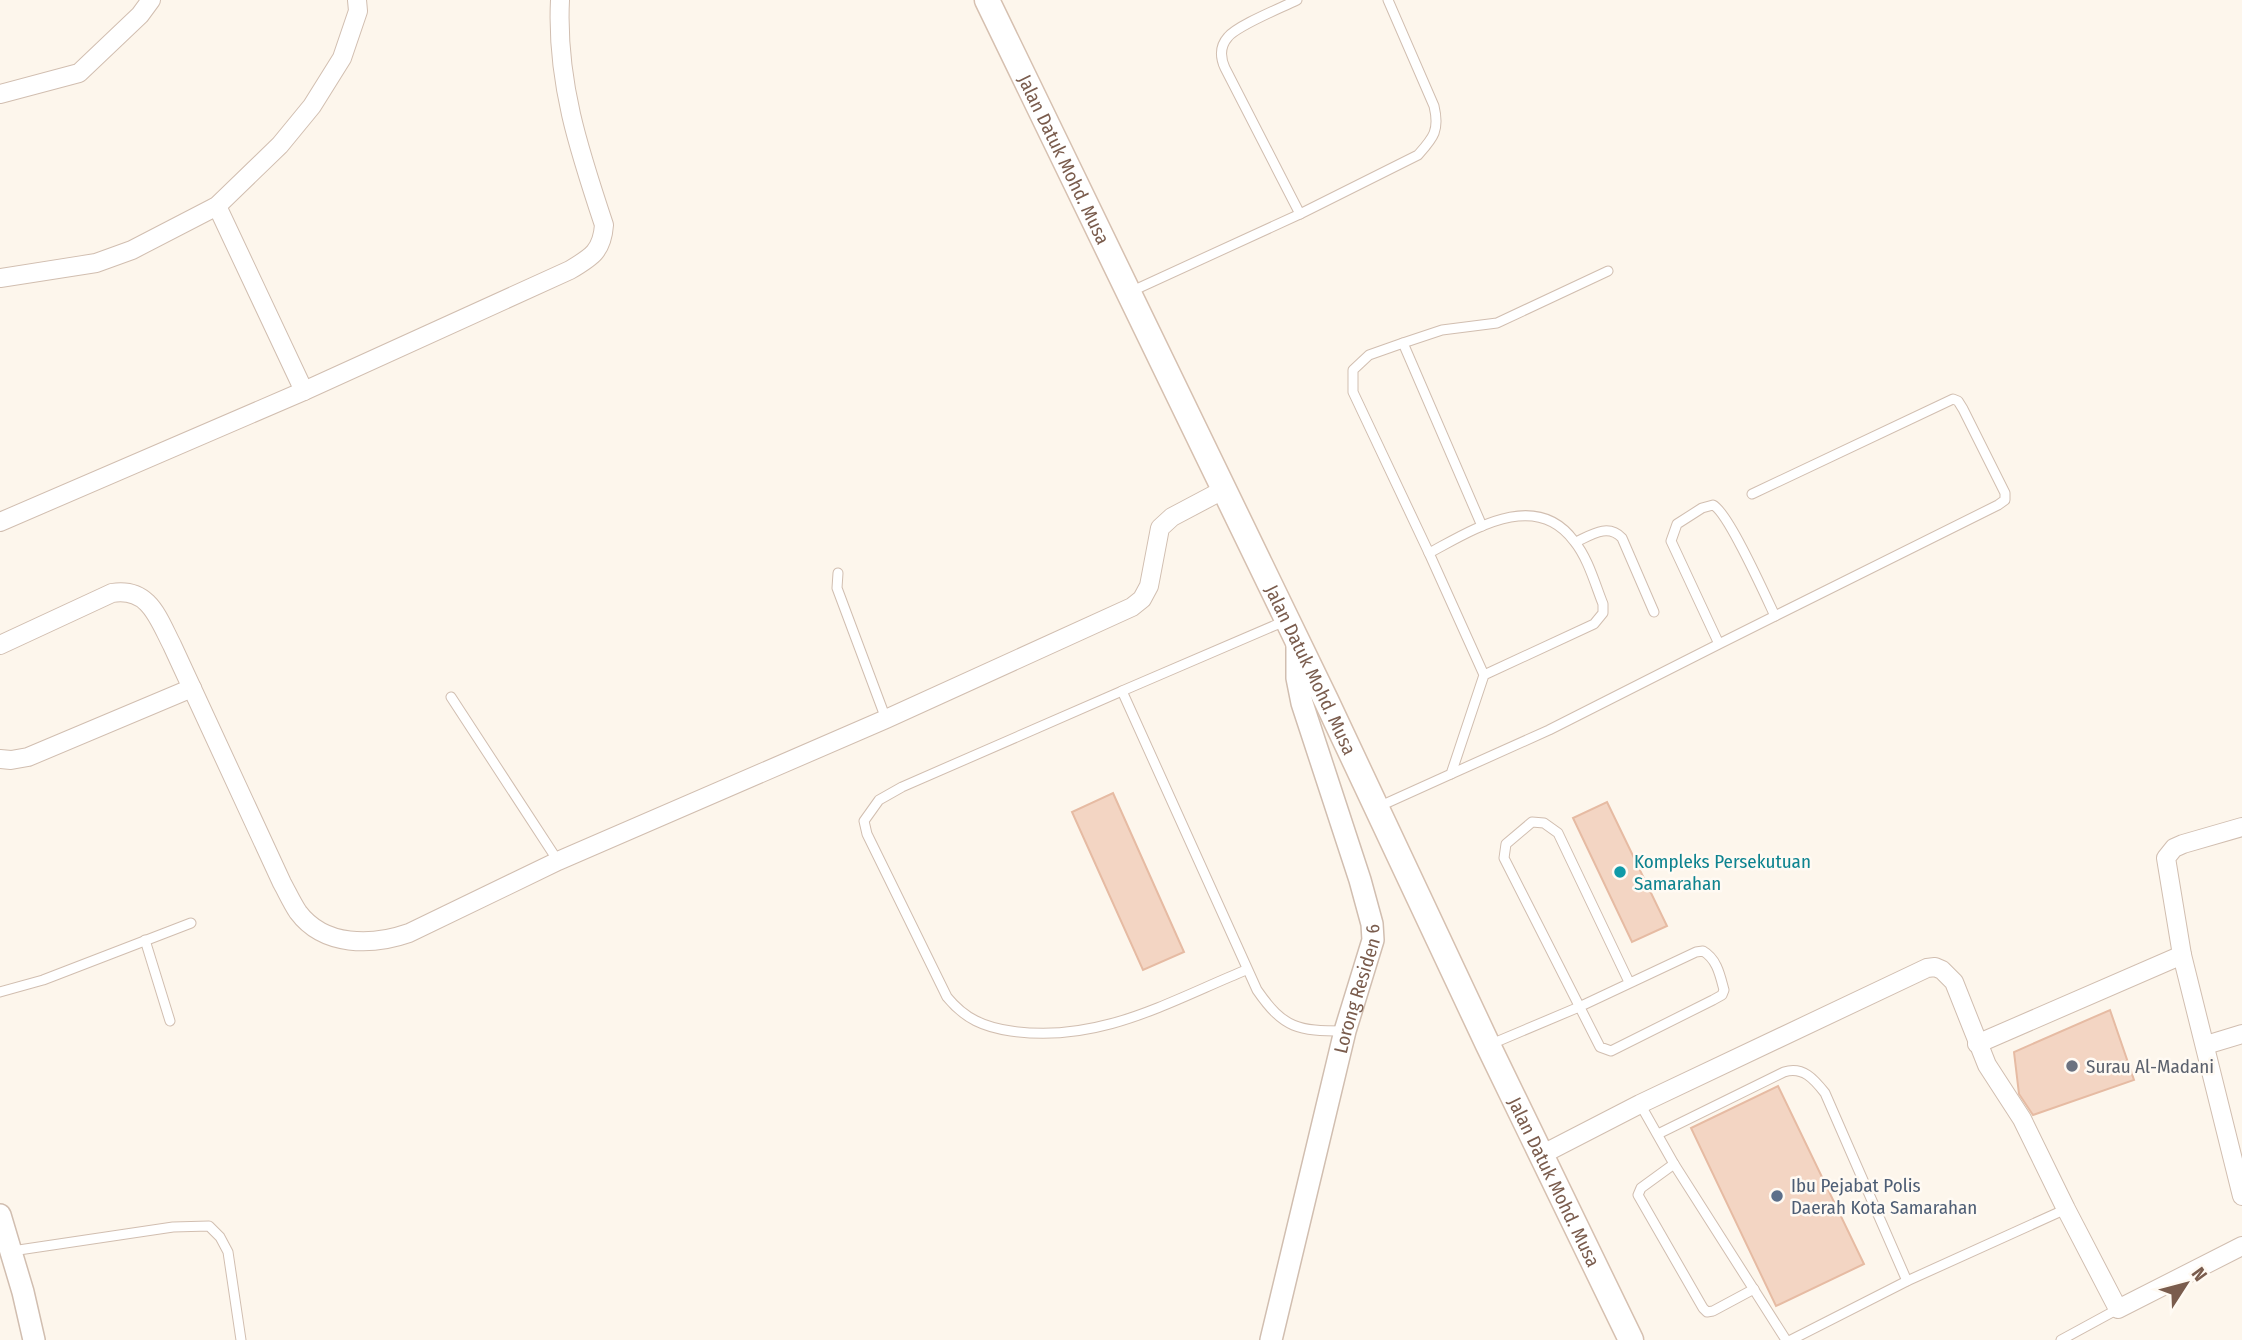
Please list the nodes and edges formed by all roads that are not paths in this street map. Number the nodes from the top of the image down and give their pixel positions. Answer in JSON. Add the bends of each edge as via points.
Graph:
{"nodes":[{"id":1,"x":151,"y":0,"type":"edge"},
{"id":2,"x":357,"y":0,"type":"edge"},
{"id":3,"x":560,"y":0,"type":"edge"},
{"id":4,"x":987,"y":0,"type":"edge"},
{"id":5,"x":1297,"y":0,"type":"edge"},
{"id":6,"x":1388,"y":0,"type":"edge"},
{"id":7,"x":0,"y":94,"type":"edge"},
{"id":8,"x":217,"y":206,"type":"junction"},
{"id":9,"x":1300,"y":214,"type":"junction"},
{"id":10,"x":1608,"y":271,"type":"dead end"},
{"id":11,"x":0,"y":278,"type":"edge"},
{"id":12,"x":1129,"y":292,"type":"junction"},
{"id":13,"x":1403,"y":343,"type":"junction"},
{"id":14,"x":304,"y":391,"type":"junction"},
{"id":15,"x":1223,"y":490,"type":"junction"},
{"id":16,"x":1752,"y":494,"type":"dead end"},
{"id":17,"x":0,"y":523,"type":"edge"},
{"id":18,"x":1482,"y":526,"type":"junction"},
{"id":19,"x":1576,"y":542,"type":"junction"},
{"id":20,"x":1429,"y":553,"type":"junction"},
{"id":21,"x":838,"y":573,"type":"dead end"},
{"id":22,"x":1654,"y":612,"type":"dead end"},
{"id":23,"x":1775,"y":616,"type":"junction"},
{"id":24,"x":1292,"y":631,"type":"junction"},
{"id":25,"x":1719,"y":644,"type":"junction"},
{"id":26,"x":0,"y":645,"type":"edge"},
{"id":27,"x":1484,"y":675,"type":"junction"},
{"id":28,"x":192,"y":688,"type":"junction"},
{"id":29,"x":1122,"y":691,"type":"junction"},
{"id":30,"x":452,"y":696,"type":"dead end"},
{"id":31,"x":886,"y":719,"type":"junction"},
{"id":32,"x":0,"y":759,"type":"edge"},
{"id":33,"x":1451,"y":774,"type":"junction"},
{"id":34,"x":1377,"y":807,"type":"junction"},
{"id":35,"x":2242,"y":827,"type":"edge"},
{"id":36,"x":558,"y":861,"type":"junction"},
{"id":37,"x":191,"y":923,"type":"dead end"},
{"id":38,"x":145,"y":940,"type":"junction"},
{"id":39,"x":2182,"y":955,"type":"junction"},
{"id":40,"x":1246,"y":970,"type":"junction"},
{"id":41,"x":1629,"y":982,"type":"junction"},
{"id":42,"x":0,"y":992,"type":"edge"},
{"id":43,"x":1579,"y":1007,"type":"junction"},
{"id":44,"x":170,"y":1021,"type":"dead end"},
{"id":45,"x":1345,"y":1031,"type":"junction"},
{"id":46,"x":2242,"y":1034,"type":"edge"},
{"id":47,"x":1977,"y":1044,"type":"junction"},
{"id":48,"x":1488,"y":1045,"type":"junction"},
{"id":49,"x":2206,"y":1045,"type":"junction"},
{"id":50,"x":1640,"y":1104,"type":"junction"},
{"id":51,"x":1658,"y":1134,"type":"junction"},
{"id":52,"x":1541,"y":1155,"type":"junction"},
{"id":53,"x":1674,"y":1164,"type":"junction"},
{"id":54,"x":2242,"y":1196,"type":"edge"},
{"id":55,"x":2066,"y":1209,"type":"junction"},
{"id":56,"x":0,"y":1215,"type":"edge"},
{"id":57,"x":2242,"y":1246,"type":"edge"},
{"id":58,"x":12,"y":1251,"type":"junction"},
{"id":59,"x":1908,"y":1282,"type":"junction"},
{"id":60,"x":1754,"y":1289,"type":"junction"},
{"id":61,"x":2118,"y":1309,"type":"junction"},
{"id":62,"x":34,"y":1340,"type":"edge"},
{"id":63,"x":241,"y":1340,"type":"edge"},
{"id":64,"x":1271,"y":1340,"type":"edge"},
{"id":65,"x":1631,"y":1340,"type":"edge"},
{"id":66,"x":1789,"y":1340,"type":"edge"},
{"id":67,"x":2061,"y":1340,"type":"edge"}],
"edges":[{"from":1,"to":7,"type":"street","via":[[79,73]]},
{"from":2,"to":8,"type":"street","via":[[358,11],[342,58],[312,106],[280,145]]},
{"from":3,"to":14,"type":"street","via":[[561,63],[570,117],[604,225],[598,250],[570,270]]},
{"from":4,"to":12,"type":"main road","name":"Jalan Datuk Mohd. Musa"},
{"from":5,"to":9,"type":"lane","via":[[1235,31],[1221,50],[1224,68]]},
{"from":6,"to":9,"type":"lane","via":[[1434,106],[1436,130],[1418,155]]},
{"from":8,"to":11,"type":"street","via":[[132,250],[96,263]]},
{"from":8,"to":14,"type":"street"},
{"from":9,"to":12,"type":"lane"},
{"from":10,"to":13,"type":"lane","via":[[1497,323],[1442,330]]},
{"from":12,"to":15,"type":"main road","name":"Jalan Datuk Mohd. Musa"},
{"from":13,"to":18,"type":"lane"},
{"from":13,"to":20,"type":"lane","via":[[1365,358],[1353,370],[1353,392]]},
{"from":14,"to":17,"type":"street"},
{"from":15,"to":24,"type":"main road","name":"Jalan Datuk Mohd. Musa"},
{"from":15,"to":31,"type":"street","via":[[1160,528],[1149,586],[1132,607]]},
{"from":16,"to":23,"type":"lane","via":[[1954,399],[2005,493],[2005,500],[1998,505]]},
{"from":18,"to":19,"type":"lane","via":[[1528,515],[1554,523]]},
{"from":18,"to":20,"type":"lane"},
{"from":19,"to":22,"type":"lane","via":[[1602,531],[1616,532]]},
{"from":19,"to":27,"type":"lane","via":[[1603,604],[1600,618]]},
{"from":20,"to":27,"type":"lane"},
{"from":21,"to":31,"type":"lane","via":[[837,587]]},
{"from":23,"to":25,"type":"lane"},
{"from":23,"to":25,"type":"lane","via":[[1720,509],[1713,505],[1702,508],[1677,524],[1671,541]]},
{"from":24,"to":29,"type":"lane"},
{"from":24,"to":34,"type":"main road","name":"Jalan Datuk Mohd. Musa"},
{"from":24,"to":45,"type":"street","name":"Lorong Residen 6","via":[[1301,703],[1372,924],[1373,940]]},
{"from":25,"to":33,"type":"lane"},
{"from":26,"to":28,"type":"street","via":[[113,593],[132,593],[153,609]]},
{"from":27,"to":33,"type":"lane"},
{"from":28,"to":32,"type":"street","via":[[28,757]]},
{"from":28,"to":36,"type":"street","via":[[282,883],[298,911],[319,931],[349,940],[394,939]]},
{"from":29,"to":40,"type":"lane"},
{"from":29,"to":40,"type":"lane","via":[[892,792],[875,804],[864,821],[867,834],[947,997],[985,1026],[1045,1035],[1107,1027]]},
{"from":30,"to":36,"type":"lane"},
{"from":31,"to":36,"type":"street"},
{"from":33,"to":34,"type":"lane"},
{"from":34,"to":48,"type":"main road","name":"Jalan Datuk Mohd. Musa"},
{"from":35,"to":39,"type":"street","via":[[2183,844],[2166,858]]},
{"from":37,"to":38,"type":"lane"},
{"from":38,"to":42,"type":"lane"},
{"from":38,"to":44,"type":"lane"},
{"from":39,"to":47,"type":"street"},
{"from":39,"to":49,"type":"street"},
{"from":40,"to":45,"type":"lane","via":[[1282,1020],[1311,1031]]},
{"from":41,"to":43,"type":"lane"},
{"from":41,"to":43,"type":"lane","via":[[1703,951],[1715,962],[1724,990],[1713,1000],[1611,1051],[1600,1047]]},
{"from":41,"to":43,"type":"lane","via":[[1561,839],[1550,826],[1532,822],[1508,841],[1504,858]]},
{"from":43,"to":48,"type":"lane"},
{"from":45,"to":64,"type":"street","name":"Lorong Residen 6"},
{"from":46,"to":49,"type":"street"},
{"from":47,"to":50,"type":"street","via":[[1954,982],[1935,967],[1927,968]]},
{"from":47,"to":55,"type":"street","via":[[2022,1119]]},
{"from":48,"to":52,"type":"main road","name":"Jalan Datuk Mohd. Musa"},
{"from":49,"to":54,"type":"street"},
{"from":50,"to":51,"type":"lane"},
{"from":50,"to":52,"type":"street"},
{"from":51,"to":53,"type":"lane"},
{"from":51,"to":59,"type":"lane","via":[[1784,1072],[1799,1070],[1812,1077],[1825,1093]]},
{"from":52,"to":65,"type":"main road","name":"Jalan Datuk Mohd. Musa"},
{"from":53,"to":60,"type":"lane"},
{"from":53,"to":60,"type":"lane","via":[[1637,1195],[1703,1308],[1713,1311]]},
{"from":55,"to":59,"type":"lane"},
{"from":55,"to":61,"type":"street"},
{"from":56,"to":58,"type":"street"},
{"from":57,"to":61,"type":"street"},
{"from":58,"to":62,"type":"street"},
{"from":58,"to":63,"type":"lane","via":[[208,1226],[228,1252]]},
{"from":59,"to":66,"type":"lane"},
{"from":60,"to":66,"type":"lane"},
{"from":61,"to":67,"type":"lane"}]}
